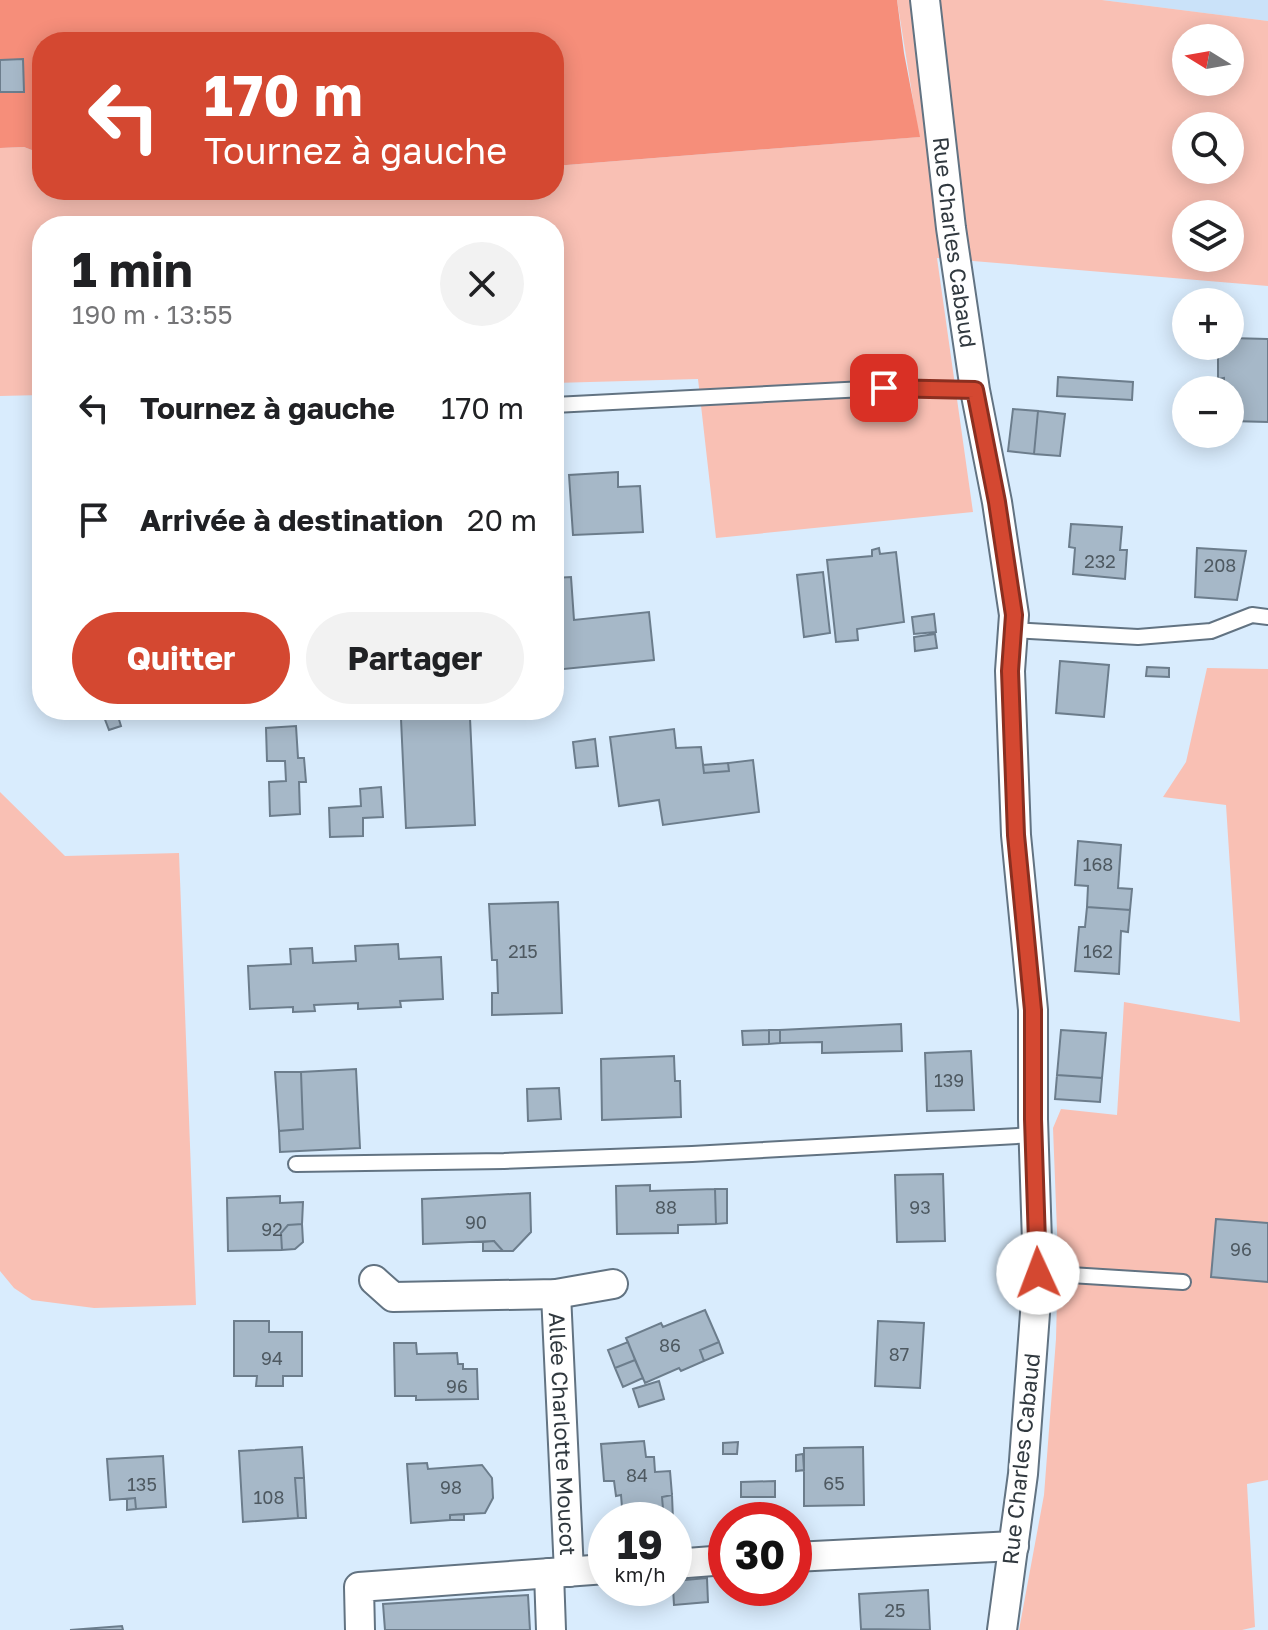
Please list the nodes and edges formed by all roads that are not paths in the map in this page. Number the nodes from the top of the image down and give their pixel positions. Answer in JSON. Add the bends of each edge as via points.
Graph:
{"nodes":[{"id":1,"x":925,"y":0,"type":"edge"},
{"id":2,"x":975,"y":390,"type":"junction"},
{"id":3,"x":564,"y":404,"type":"edge"},
{"id":4,"x":1268,"y":617,"type":"edge"},
{"id":5,"x":1013,"y":630,"type":"junction"},
{"id":6,"x":1034,"y":1135,"type":"junction"},
{"id":7,"x":296,"y":1164,"type":"dead end"},
{"id":8,"x":1038,"y":1273,"type":"junction"},
{"id":9,"x":374,"y":1280,"type":"dead end"},
{"id":10,"x":1183,"y":1282,"type":"dead end"},
{"id":11,"x":613,"y":1284,"type":"dead end"},
{"id":12,"x":556,"y":1294,"type":"junction"},
{"id":13,"x":1014,"y":1546,"type":"junction"},
{"id":14,"x":812,"y":1556,"type":"edge"},
{"id":15,"x":588,"y":1570,"type":"edge"},
{"id":16,"x":559,"y":1572,"type":"junction"},
{"id":17,"x":360,"y":1630,"type":"edge"},
{"id":18,"x":551,"y":1630,"type":"edge"},
{"id":19,"x":1002,"y":1630,"type":"edge"}],
"edges":[{"from":1,"to":2,"type":"street","name":"Rue Charles Cabaud"},
{"from":2,"to":3,"type":"lane","via":[[884,388]]},
{"from":2,"to":5,"type":"street","name":"Rue Charles Cabaud","via":[[997,502]]},
{"from":4,"to":5,"type":"lane","via":[[1252,615],[1211,631],[1138,637]]},
{"from":5,"to":6,"type":"street","name":"Rue Charles Cabaud","via":[[1016,835],[1033,1010]]},
{"from":6,"to":7,"type":"lane","via":[[692,1154]]},
{"from":6,"to":8,"type":"street","name":"Rue Charles Cabaud"},
{"from":8,"to":10,"type":"lane"},
{"from":8,"to":13,"type":"street","name":"Rue Charles Cabaud"},
{"from":9,"to":12,"type":"street","name":"Allée Charlotte Moucot","via":[[393,1297]]},
{"from":11,"to":12,"type":"street","name":"Allée Charlotte Moucot"},
{"from":12,"to":16,"type":"street","name":"Allée Charlotte Moucot"},
{"from":13,"to":14,"type":"street"},
{"from":13,"to":19,"type":"street","name":"Rue Charles Cabaud"},
{"from":15,"to":16,"type":"street","name":"Allée Charlotte Moucot"},
{"from":16,"to":17,"type":"street","name":"Allée Charlotte Moucot","via":[[359,1587]]},
{"from":16,"to":18,"type":"street","name":"Allée Charlotte Moucot"}]}
